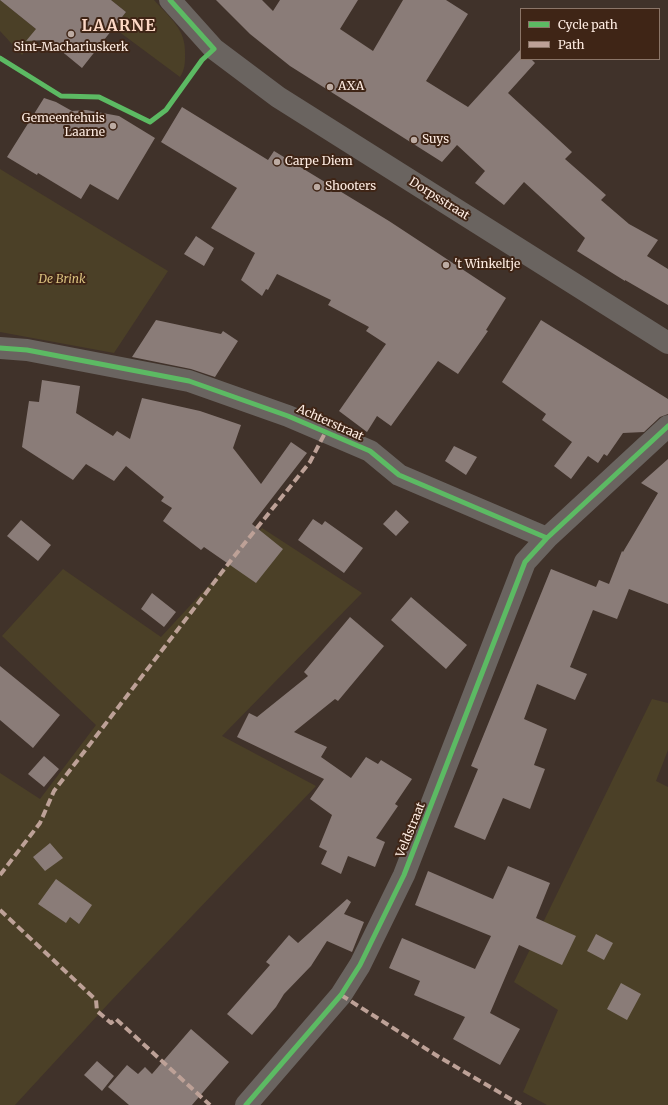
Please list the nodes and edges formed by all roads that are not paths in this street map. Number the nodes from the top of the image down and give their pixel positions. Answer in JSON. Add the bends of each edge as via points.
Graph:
{"nodes":[{"id":1,"x":170,"y":0,"type":"edge"},
{"id":2,"x":668,"y":343,"type":"edge"},
{"id":3,"x":0,"y":348,"type":"edge"},
{"id":4,"x":668,"y":426,"type":"edge"},
{"id":5,"x":547,"y":538,"type":"junction"},
{"id":6,"x":246,"y":1105,"type":"edge"}],
"edges":[{"from":1,"to":2,"type":"street","name":"Dorpsstraat","via":[[214,49],[278,97]]},
{"from":3,"to":5,"type":"street","name":"Achterstraat","via":[[27,350],[189,381],[288,416],[370,451],[399,475]]},
{"from":4,"to":5,"type":"street"},
{"from":5,"to":6,"type":"street","name":"Veldstraat","via":[[525,562],[404,875],[360,965],[341,995]]}]}
